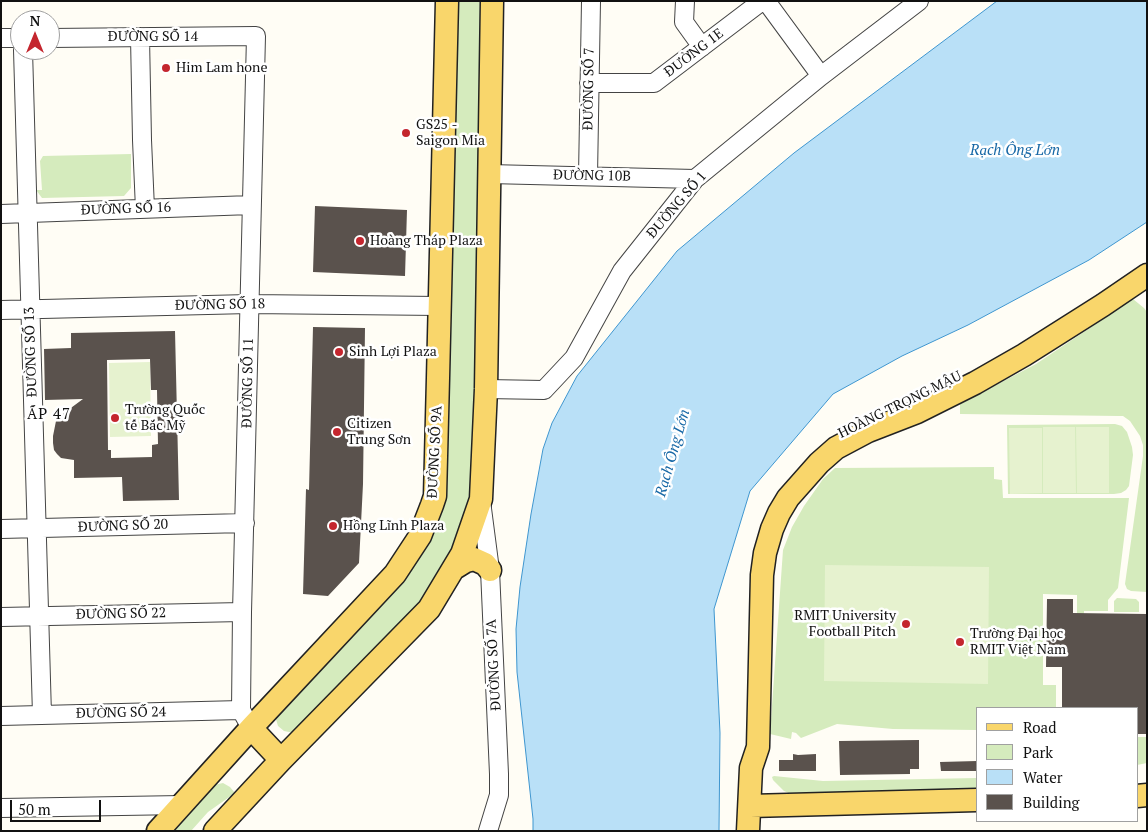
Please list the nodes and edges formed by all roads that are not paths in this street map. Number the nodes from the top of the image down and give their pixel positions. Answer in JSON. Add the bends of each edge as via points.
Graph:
{"nodes":[{"id":1,"x":447,"y":1,"type":"edge"},
{"id":2,"x":492,"y":1,"type":"edge"},
{"id":3,"x":591,"y":1,"type":"edge"},
{"id":4,"x":685,"y":1,"type":"edge"},
{"id":5,"x":764,"y":1,"type":"edge"},
{"id":6,"x":919,"y":1,"type":"edge"},
{"id":7,"x":256,"y":36,"type":"joint"},
{"id":8,"x":60,"y":38,"type":"edge"},
{"id":9,"x":140,"y":38,"type":"junction"},
{"id":10,"x":702,"y":47,"type":"junction"},
{"id":11,"x":23,"y":60,"type":"edge"},
{"id":12,"x":821,"y":76,"type":"junction"},
{"id":13,"x":589,"y":83,"type":"junction"},
{"id":14,"x":489,"y":174,"type":"junction"},
{"id":15,"x":588,"y":176,"type":"junction"},
{"id":16,"x":695,"y":179,"type":"junction"},
{"id":17,"x":251,"y":205,"type":"junction"},
{"id":18,"x":144,"y":209,"type":"junction"},
{"id":19,"x":28,"y":213,"type":"junction"},
{"id":20,"x":1,"y":214,"type":"edge"},
{"id":21,"x":1147,"y":260,"type":"edge"},
{"id":22,"x":1147,"y":274,"type":"edge"},
{"id":23,"x":249,"y":304,"type":"junction"},
{"id":24,"x":439,"y":306,"type":"junction"},
{"id":25,"x":30,"y":309,"type":"junction"},
{"id":26,"x":1,"y":310,"type":"edge"},
{"id":27,"x":486,"y":389,"type":"junction"},
{"id":28,"x":481,"y":499,"type":"junction"},
{"id":29,"x":244,"y":523,"type":"junction"},
{"id":30,"x":36,"y":528,"type":"junction"},
{"id":31,"x":1,"y":529,"type":"edge"},
{"id":32,"x":453,"y":569,"type":"junction"},
{"id":33,"x":490,"y":570,"type":"junction"},
{"id":34,"x":242,"y":612,"type":"junction"},
{"id":35,"x":38,"y":616,"type":"junction"},
{"id":36,"x":1,"y":617,"type":"edge"},
{"id":37,"x":42,"y":715,"type":"junction"},
{"id":38,"x":1,"y":716,"type":"edge"},
{"id":39,"x":246,"y":719,"type":"junction"},
{"id":40,"x":281,"y":760,"type":"junction"},
{"id":41,"x":751,"y":768,"type":"junction"},
{"id":42,"x":976,"y":800,"type":"edge"},
{"id":43,"x":182,"y":805,"type":"junction"},
{"id":44,"x":750,"y":806,"type":"junction"},
{"id":45,"x":1,"y":808,"type":"edge"},
{"id":46,"x":158,"y":831,"type":"edge"},
{"id":47,"x":214,"y":831,"type":"edge"},
{"id":48,"x":488,"y":831,"type":"edge"},
{"id":49,"x":748,"y":831,"type":"edge"}],
"edges":[{"from":1,"to":24,"type":"main road","name":"ĐƯỜNG SỐ 9A"},
{"from":2,"to":14,"type":"main road"},
{"from":3,"to":13,"type":"street","name":"ĐƯỜNG SỐ 7"},
{"from":4,"to":10,"type":"street","via":[[684,22]]},
{"from":5,"to":10,"type":"street","name":"ĐƯỜNG 1E"},
{"from":5,"to":12,"type":"street"},
{"from":6,"to":12,"type":"street","name":"ĐƯỜNG SỐ 1"},
{"from":7,"to":9,"type":"street","name":"ĐƯỜNG SỐ 14"},
{"from":7,"to":17,"type":"street","name":"ĐƯỜNG SỐ 11"},
{"from":8,"to":9,"type":"street","name":"ĐƯỜNG SỐ 14"},
{"from":9,"to":18,"type":"street"},
{"from":10,"to":13,"type":"street","name":"ĐƯỜNG 1E","via":[[654,83]]},
{"from":11,"to":19,"type":"street","name":"ĐƯỜNG SỐ 13"},
{"from":12,"to":16,"type":"street","name":"ĐƯỜNG SỐ 1"},
{"from":13,"to":15,"type":"street","name":"ĐƯỜNG SỐ 7"},
{"from":14,"to":15,"type":"street","name":"ĐƯỜNG 10B"},
{"from":14,"to":27,"type":"main road"},
{"from":15,"to":16,"type":"street","name":"ĐƯỜNG 10B"},
{"from":16,"to":27,"type":"street","name":"ĐƯỜNG SỐ 1","via":[[622,272],[574,358],[544,390]]},
{"from":17,"to":18,"type":"street","name":"ĐƯỜNG SỐ 16"},
{"from":17,"to":23,"type":"street","name":"ĐƯỜNG SỐ 11"},
{"from":18,"to":19,"type":"street","name":"ĐƯỜNG SỐ 16"},
{"from":19,"to":20,"type":"street","name":"ĐƯỜNG SỐ 16"},
{"from":19,"to":25,"type":"street","name":"ĐƯỜNG SỐ 13"},
{"from":21,"to":41,"type":"main road","name":"HOÀNG TRỌNG MẬU","via":[[1016,346],[920,396],[869,417],[837,436],[811,455],[780,488],[761,522],[752,555],[743,747]]},
{"from":22,"to":41,"type":"main road","name":"HOÀNG TRỌNG MẬU","via":[[1104,305],[975,383],[836,448],[788,498],[772,529],[764,561],[758,747]]},
{"from":23,"to":24,"type":"street","name":"ĐƯỜNG SỐ 18"},
{"from":23,"to":25,"type":"street","name":"ĐƯỜNG SỐ 18"},
{"from":23,"to":29,"type":"street","name":"ĐƯỜNG SỐ 11"},
{"from":24,"to":39,"type":"main road","name":"ĐƯỜNG SỐ 9A","via":[[435,496],[420,536],[395,574]]},
{"from":25,"to":26,"type":"street","name":"ĐƯỜNG SỐ 18"},
{"from":25,"to":30,"type":"street","name":"ĐƯỜNG SỐ 13"},
{"from":27,"to":28,"type":"main road"},
{"from":28,"to":32,"type":"main road","via":[[462,554]]},
{"from":28,"to":33,"type":"street","name":"ĐƯỜNG SỐ 7A"},
{"from":29,"to":30,"type":"street","name":"ĐƯỜNG SỐ 20"},
{"from":29,"to":34,"type":"street","name":"ĐƯỜNG SỐ 11"},
{"from":30,"to":31,"type":"street","name":"ĐƯỜNG SỐ 20"},
{"from":30,"to":35,"type":"street","name":"ĐƯỜNG SỐ 13"},
{"from":32,"to":33,"type":"main road","via":[[474,559]]},
{"from":32,"to":40,"type":"main road","via":[[430,609]]},
{"from":33,"to":48,"type":"street","name":"ĐƯỜNG SỐ 7A","via":[[499,795]]},
{"from":34,"to":35,"type":"street","name":"ĐƯỜNG SỐ 22"},
{"from":34,"to":39,"type":"street","name":"ĐƯỜNG SỐ 11"},
{"from":35,"to":36,"type":"street","name":"ĐƯỜNG SỐ 22"},
{"from":35,"to":37,"type":"street","name":"ĐƯỜNG SỐ 13"},
{"from":37,"to":38,"type":"street","name":"ĐƯỜNG SỐ 24"},
{"from":37,"to":39,"type":"street","name":"ĐƯỜNG SỐ 24"},
{"from":39,"to":40,"type":"main road"},
{"from":39,"to":43,"type":"main road","name":"ĐƯỜNG SỐ 9A"},
{"from":40,"to":47,"type":"main road"},
{"from":41,"to":44,"type":"main road","name":"HOÀNG TRỌNG MẬU"},
{"from":42,"to":44,"type":"main road"},
{"from":43,"to":45,"type":"street"},
{"from":43,"to":46,"type":"main road","name":"ĐƯỜNG SỐ 9A"},
{"from":44,"to":49,"type":"main road","name":"HOÀNG TRỌNG MẬU"}]}
